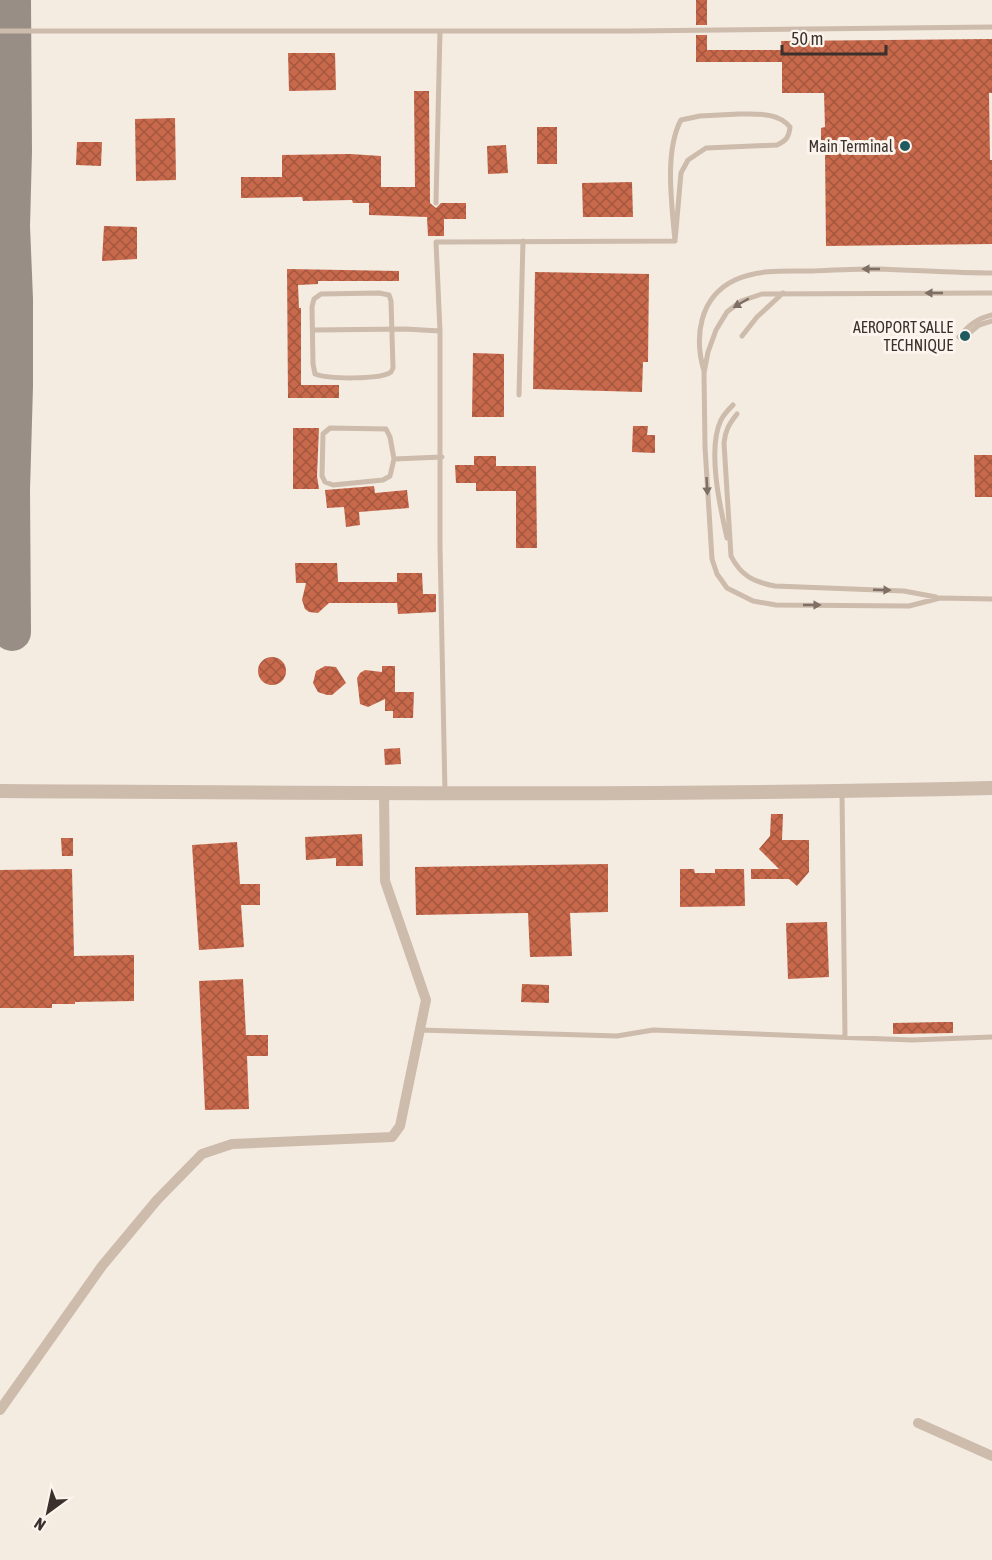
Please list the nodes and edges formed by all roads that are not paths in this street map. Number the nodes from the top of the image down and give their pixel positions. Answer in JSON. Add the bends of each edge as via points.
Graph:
{"nodes":[{"id":1,"x":992,"y":27,"type":"edge"},
{"id":2,"x":0,"y":31,"type":"edge"},
{"id":3,"x":440,"y":31,"type":"junction"},
{"id":4,"x":436,"y":203,"type":"dead end"},
{"id":5,"x":523,"y":241,"type":"junction"},
{"id":6,"x":675,"y":241,"type":"junction"},
{"id":7,"x":992,"y":273,"type":"edge"},
{"id":8,"x":783,"y":293,"type":"junction"},
{"id":9,"x":992,"y":293,"type":"edge"},
{"id":10,"x":992,"y":315,"type":"edge"},
{"id":11,"x":992,"y":321,"type":"edge"},
{"id":12,"x":392,"y":329,"type":"junction"},
{"id":13,"x":314,"y":330,"type":"junction"},
{"id":14,"x":440,"y":331,"type":"junction"},
{"id":15,"x":742,"y":336,"type":"dead end"},
{"id":16,"x":704,"y":373,"type":"junction"},
{"id":17,"x":519,"y":395,"type":"dead end"},
{"id":18,"x":733,"y":405,"type":"dead end"},
{"id":19,"x":737,"y":414,"type":"dead end"},
{"id":20,"x":442,"y":457,"type":"junction"},
{"id":21,"x":394,"y":459,"type":"junction"},
{"id":22,"x":731,"y":556,"type":"junction"},
{"id":23,"x":940,"y":598,"type":"junction"},
{"id":24,"x":992,"y":599,"type":"edge"},
{"id":25,"x":992,"y":788,"type":"edge"},
{"id":26,"x":0,"y":791,"type":"edge"},
{"id":27,"x":842,"y":792,"type":"junction"},
{"id":28,"x":384,"y":793,"type":"junction"},
{"id":29,"x":445,"y":793,"type":"junction"},
{"id":30,"x":420,"y":1030,"type":"junction"},
{"id":31,"x":845,"y":1037,"type":"junction"},
{"id":32,"x":992,"y":1037,"type":"edge"},
{"id":33,"x":0,"y":1410,"type":"edge"},
{"id":34,"x":918,"y":1423,"type":"dead end"},
{"id":35,"x":992,"y":1456,"type":"edge"}],
"edges":[{"from":1,"to":3,"type":"lane"},
{"from":2,"to":3,"type":"lane"},
{"from":3,"to":4,"type":"lane"},
{"from":5,"to":6,"type":"lane"},
{"from":5,"to":14,"type":"lane","via":[[436,239]]},
{"from":5,"to":17,"type":"lane"},
{"from":6,"to":6,"type":"lane","via":[[671,194],[673,146],[681,120],[739,114],[767,115],[785,121],[790,127],[785,141],[706,148],[688,160],[681,173]]},
{"from":7,"to":16,"type":"lane","one_way":true,"via":[[876,269],[762,272],[734,280],[715,295],[700,324],[699,352]]},
{"from":9,"to":8,"type":"lane","one_way":true},
{"from":8,"to":15,"type":"lane"},
{"from":8,"to":16,"type":"lane","one_way":true,"via":[[741,301],[727,312],[712,341]]},
{"from":10,"to":11,"type":"lane","via":[[977,319],[960,338]]},
{"from":12,"to":13,"type":"lane"},
{"from":12,"to":13,"type":"lane","via":[[389,295],[379,292],[321,294],[312,307]]},
{"from":12,"to":13,"type":"lane","via":[[393,368],[380,377],[315,374]]},
{"from":12,"to":14,"type":"lane"},
{"from":14,"to":20,"type":"lane"},
{"from":16,"to":23,"type":"lane","one_way":true,"via":[[712,559],[728,588],[753,601],[776,605],[909,606]]},
{"from":18,"to":22,"type":"lane","via":[[722,419],[715,452],[718,501]]},
{"from":19,"to":22,"type":"lane","via":[[724,435]]},
{"from":20,"to":21,"type":"lane"},
{"from":20,"to":29,"type":"lane"},
{"from":21,"to":21,"type":"lane","via":[[390,476],[383,480],[333,485],[322,476],[323,434],[330,428],[386,429]]},
{"from":22,"to":23,"type":"lane","one_way":true,"via":[[736,568],[760,583],[904,591]]},
{"from":23,"to":24,"type":"lane"},
{"from":25,"to":27,"type":"street"},
{"from":26,"to":28,"type":"street"},
{"from":27,"to":29,"type":"street"},
{"from":27,"to":31,"type":"lane"},
{"from":28,"to":29,"type":"street"},
{"from":28,"to":30,"type":"street","via":[[385,881],[426,1000]]},
{"from":30,"to":31,"type":"lane","via":[[617,1036],[653,1030]]},
{"from":30,"to":33,"type":"street","via":[[400,1126],[392,1137],[232,1144],[202,1154],[102,1266]]},
{"from":31,"to":32,"type":"lane"},
{"from":34,"to":35,"type":"street"}]}
